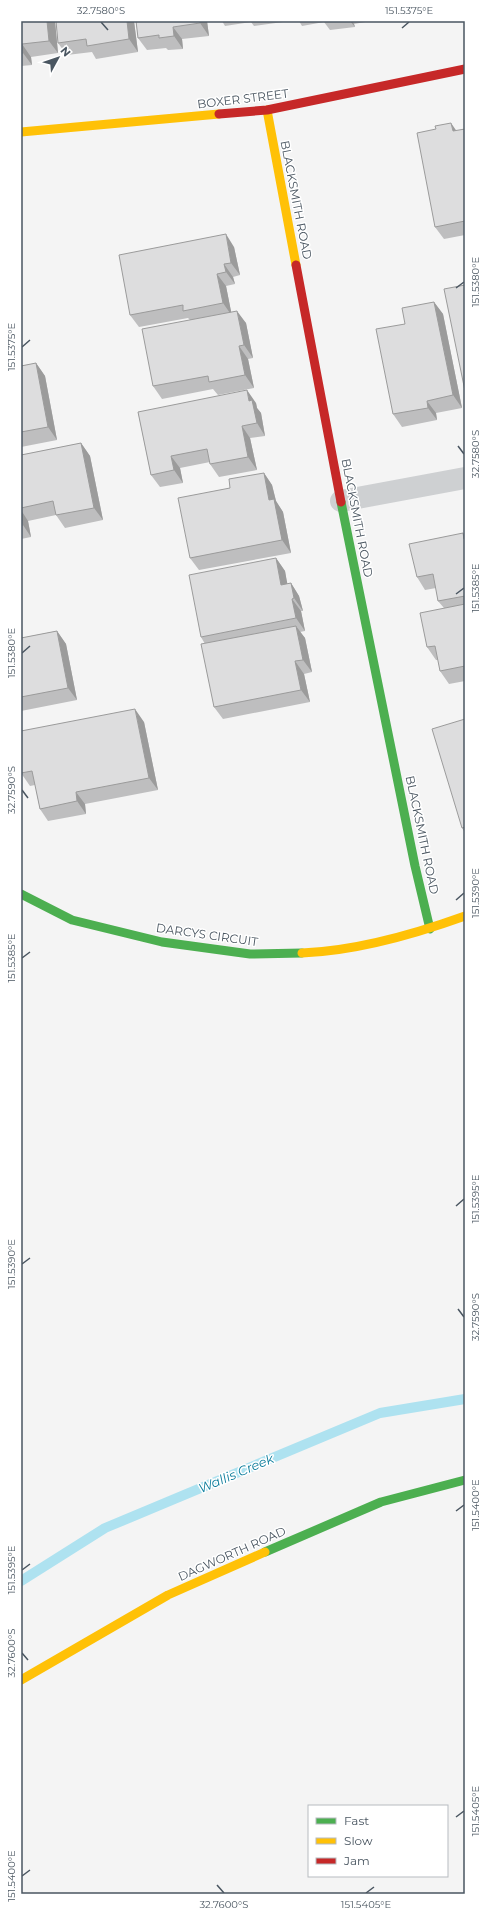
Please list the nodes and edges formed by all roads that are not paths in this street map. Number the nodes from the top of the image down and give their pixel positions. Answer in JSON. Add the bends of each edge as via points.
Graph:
{"nodes":[{"id":1,"x":465,"y":69,"type":"edge"},
{"id":2,"x":267,"y":110,"type":"junction"},
{"id":3,"x":21,"y":132,"type":"edge"},
{"id":4,"x":465,"y":478,"type":"edge"},
{"id":5,"x":341,"y":501,"type":"junction"},
{"id":6,"x":21,"y":894,"type":"edge"},
{"id":7,"x":465,"y":916,"type":"edge"},
{"id":8,"x":430,"y":929,"type":"junction"},
{"id":9,"x":465,"y":1480,"type":"edge"},
{"id":10,"x":21,"y":1680,"type":"edge"}],
"edges":[{"from":1,"to":2,"type":"street","name":"BOXER STREET"},
{"from":2,"to":3,"type":"street","name":"BOXER STREET"},
{"from":2,"to":5,"type":"street","name":"BLACKSMITH ROAD"},
{"from":4,"to":5,"type":"street"},
{"from":5,"to":8,"type":"street","name":"BLACKSMITH ROAD"},
{"from":6,"to":8,"type":"street","name":"DARCYS CIRCUIT","via":[[72,920],[162,942],[250,954],[331,952]]},
{"from":7,"to":8,"type":"street","name":"DARCYS CIRCUIT"},
{"from":9,"to":10,"type":"street","name":"DAGWORTH ROAD","via":[[381,1502],[168,1595]]}]}
